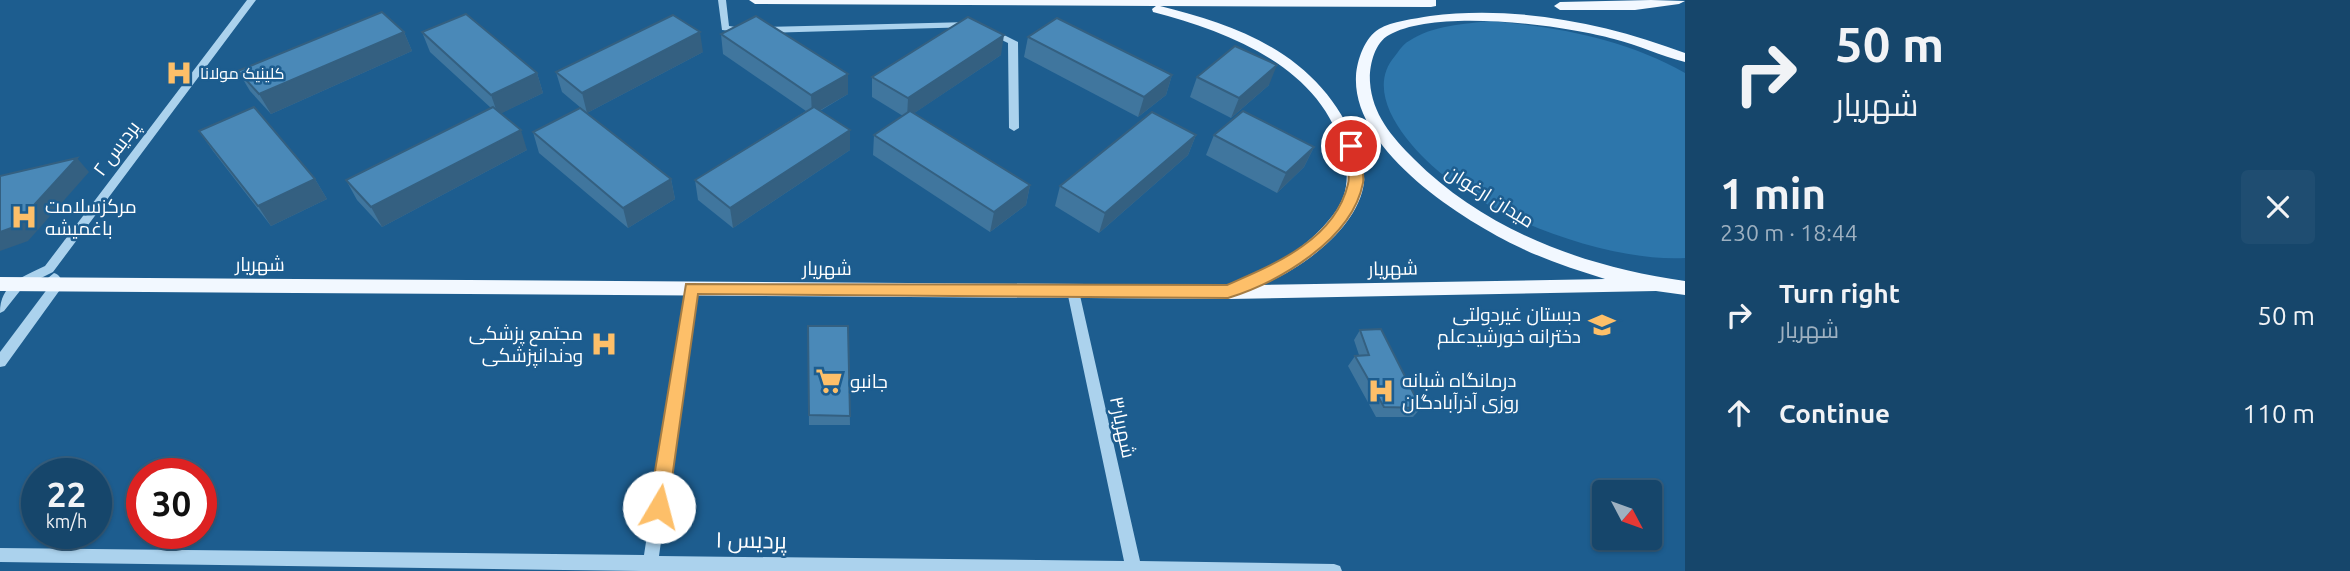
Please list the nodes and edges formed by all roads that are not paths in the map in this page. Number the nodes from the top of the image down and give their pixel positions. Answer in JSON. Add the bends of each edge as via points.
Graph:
{"nodes":[{"id":1,"x":252,"y":0,"type":"edge"},
{"id":2,"x":722,"y":0,"type":"edge"},
{"id":3,"x":755,"y":0,"type":"edge"},
{"id":4,"x":1679,"y":0,"type":"edge"},
{"id":5,"x":1237,"y":1,"type":"edge"},
{"id":6,"x":1133,"y":2,"type":"junction"},
{"id":7,"x":1445,"y":3,"type":"dead end"},
{"id":8,"x":1539,"y":6,"type":"junction"},
{"id":9,"x":1685,"y":58,"type":"edge"},
{"id":10,"x":1014,"y":128,"type":"dead end"},
{"id":11,"x":53,"y":276,"type":"junction"},
{"id":12,"x":0,"y":284,"type":"edge"},
{"id":13,"x":19,"y":284,"type":"junction"},
{"id":14,"x":1653,"y":285,"type":"junction"},
{"id":15,"x":691,"y":288,"type":"junction"},
{"id":16,"x":1685,"y":288,"type":"edge"},
{"id":17,"x":1073,"y":290,"type":"junction"},
{"id":18,"x":1228,"y":292,"type":"junction"},
{"id":19,"x":0,"y":308,"type":"edge"},
{"id":20,"x":0,"y":362,"type":"edge"},
{"id":21,"x":0,"y":555,"type":"edge"},
{"id":22,"x":650,"y":566,"type":"edge"},
{"id":23,"x":1134,"y":570,"type":"edge"},
{"id":24,"x":1334,"y":571,"type":"edge"}],
"edges":[{"from":1,"to":11,"type":"street","name":"پردیس ۲"},
{"from":2,"to":10,"type":"street","via":[[725,28],[735,31],[976,24],[1013,41]]},
{"from":3,"to":6,"type":"main road"},
{"from":4,"to":8,"type":"main road","via":[[1635,6]]},
{"from":5,"to":6,"type":"main road"},
{"from":5,"to":7,"type":"main road"},
{"from":6,"to":18,"type":"main road","via":[[1208,22],[1265,48],[1305,78],[1334,113],[1351,146],[1356,182],[1346,207],[1325,236],[1288,265]]},
{"from":8,"to":9,"type":"main road","name":"میدان ارغوان"},
{"from":8,"to":14,"type":"main road","name":"میدان ارغوان","via":[[1473,3],[1428,8],[1395,22],[1373,42],[1362,67],[1364,96],[1379,129],[1409,164],[1452,200],[1510,234],[1578,264]]},
{"from":11,"to":13,"type":"main road","name":"شهریار"},
{"from":11,"to":15,"type":"main road","name":"شهریار"},
{"from":11,"to":20,"type":"street","name":"پردیس ۲"},
{"from":12,"to":13,"type":"main road","name":"شهریار"},
{"from":13,"to":19,"type":"street"},
{"from":14,"to":16,"type":"main road","name":"میدان ارغوان"},
{"from":14,"to":18,"type":"main road","name":"شهریار"},
{"from":15,"to":17,"type":"main road","name":"شهریار"},
{"from":15,"to":22,"type":"street"},
{"from":17,"to":18,"type":"main road","name":"شهریار"},
{"from":17,"to":23,"type":"street","name":"شهریار۳"},
{"from":21,"to":22,"type":"street","name":"پردیس ۱"},
{"from":22,"to":23,"type":"street","name":"پردیس ۱"},
{"from":23,"to":24,"type":"street","name":"پردیس ۱"}]}
